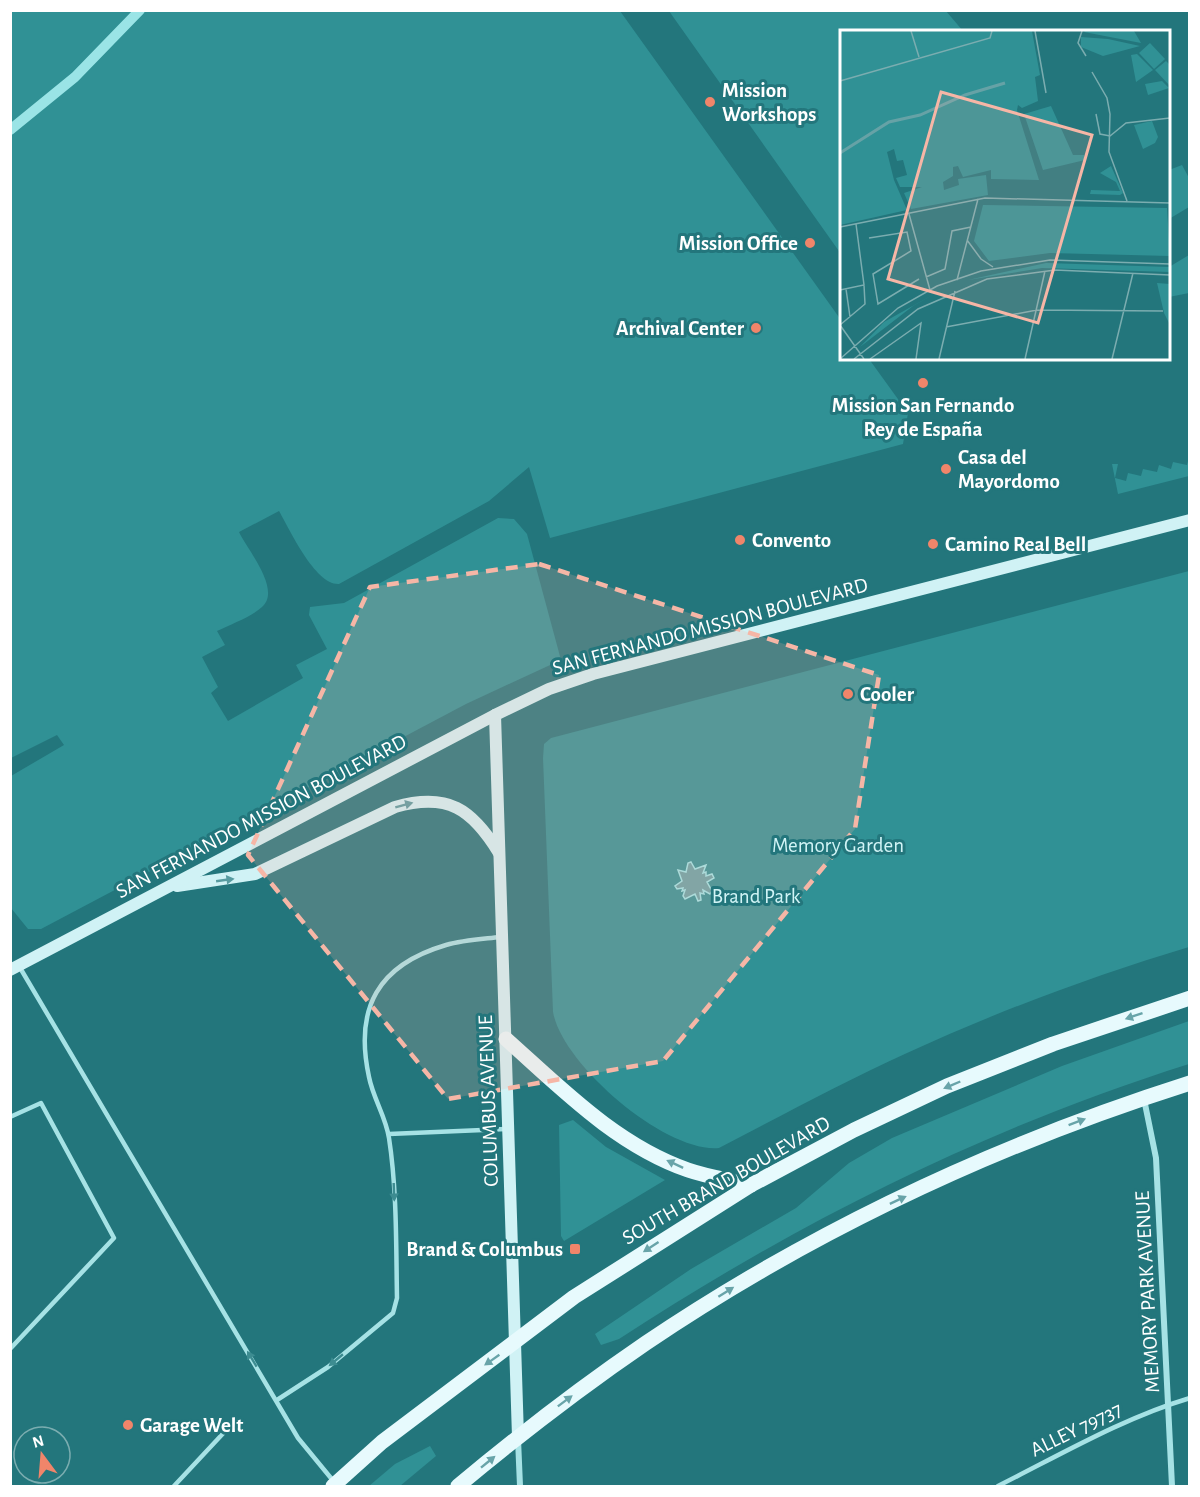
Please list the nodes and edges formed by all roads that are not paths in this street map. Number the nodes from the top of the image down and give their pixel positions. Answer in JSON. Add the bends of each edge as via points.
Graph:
{"nodes":[{"id":1,"x":1190,"y":520,"type":"edge"},
{"id":2,"x":495,"y":715,"type":"junction"},
{"id":3,"x":500,"y":854,"type":"junction"},
{"id":4,"x":167,"y":888,"type":"junction"},
{"id":5,"x":502,"y":937,"type":"junction"},
{"id":6,"x":15,"y":968,"type":"edge"},
{"id":7,"x":1190,"y":998,"type":"edge"},
{"id":8,"x":506,"y":1038,"type":"junction"},
{"id":9,"x":1190,"y":1083,"type":"edge"},
{"id":10,"x":1144,"y":1098,"type":"junction"},
{"id":11,"x":10,"y":1118,"type":"edge"},
{"id":12,"x":508,"y":1129,"type":"junction"},
{"id":13,"x":389,"y":1134,"type":"junction"},
{"id":14,"x":751,"y":1185,"type":"junction"},
{"id":15,"x":515,"y":1343,"type":"junction"},
{"id":16,"x":10,"y":1349,"type":"edge"},
{"id":17,"x":1190,"y":1398,"type":"edge"},
{"id":18,"x":277,"y":1400,"type":"junction"},
{"id":19,"x":1169,"y":1404,"type":"junction"},
{"id":20,"x":230,"y":1426,"type":"dead end"},
{"id":21,"x":518,"y":1437,"type":"junction"},
{"id":22,"x":335,"y":1485,"type":"edge"},
{"id":23,"x":174,"y":1486,"type":"edge"},
{"id":24,"x":458,"y":1486,"type":"edge"},
{"id":25,"x":520,"y":1486,"type":"edge"},
{"id":26,"x":998,"y":1486,"type":"edge"},
{"id":27,"x":1173,"y":1486,"type":"edge"}],
"edges":[{"from":1,"to":2,"type":"main road","name":"SAN FERNANDO MISSION BOULEVARD","via":[[593,674],[549,689]]},
{"from":2,"to":3,"type":"main road","name":"COLUMBUS AVENUE"},
{"from":2,"to":4,"type":"main road","name":"SAN FERNANDO MISSION BOULEVARD"},
{"from":4,"to":3,"type":"main road","one_way":true,"via":[[255,874],[411,803],[441,802],[472,816]]},
{"from":3,"to":5,"type":"main road","name":"COLUMBUS AVENUE"},
{"from":4,"to":6,"type":"main road","name":"SAN FERNANDO MISSION BOULEVARD"},
{"from":5,"to":8,"type":"main road","name":"COLUMBUS AVENUE"},
{"from":5,"to":13,"type":"lane","via":[[447,945],[415,957],[387,976],[370,1000],[364,1042],[368,1077]]},
{"from":18,"to":6,"type":"lane","one_way":true},
{"from":7,"to":14,"type":"main road","name":"SOUTH BRAND BOULEVARD","one_way":true,"via":[[1053,1044],[947,1086]]},
{"from":8,"to":12,"type":"main road","name":"COLUMBUS AVENUE"},
{"from":14,"to":8,"type":"main road","one_way":true,"via":[[688,1170],[626,1138],[594,1116]]},
{"from":9,"to":10,"type":"main road"},
{"from":10,"to":19,"type":"street","name":"MEMORY PARK AVENUE","via":[[1156,1158]]},
{"from":21,"to":10,"type":"main road","one_way":true,"via":[[647,1342],[850,1223],[987,1158]]},
{"from":11,"to":16,"type":"lane","via":[[42,1103],[114,1238]]},
{"from":12,"to":13,"type":"lane"},
{"from":12,"to":15,"type":"main road","name":"COLUMBUS AVENUE"},
{"from":13,"to":18,"type":"lane","one_way":true,"via":[[397,1298],[393,1312],[328,1367]]},
{"from":14,"to":15,"type":"main road","name":"SOUTH BRAND BOULEVARD","one_way":true,"via":[[574,1297]]},
{"from":15,"to":21,"type":"main road","name":"COLUMBUS AVENUE"},
{"from":15,"to":22,"type":"main road","name":"SOUTH BRAND BOULEVARD","one_way":true,"via":[[382,1442]]},
{"from":17,"to":19,"type":"lane","name":"ALLEY 79737"},
{"from":18,"to":22,"type":"lane","via":[[298,1438]]},
{"from":19,"to":26,"type":"lane","name":"ALLEY 79737"},
{"from":19,"to":27,"type":"street","name":"MEMORY PARK AVENUE"},
{"from":20,"to":23,"type":"lane"},
{"from":24,"to":21,"type":"main road","one_way":true},
{"from":21,"to":25,"type":"street","name":"COLUMBUS AVENUE"}]}
